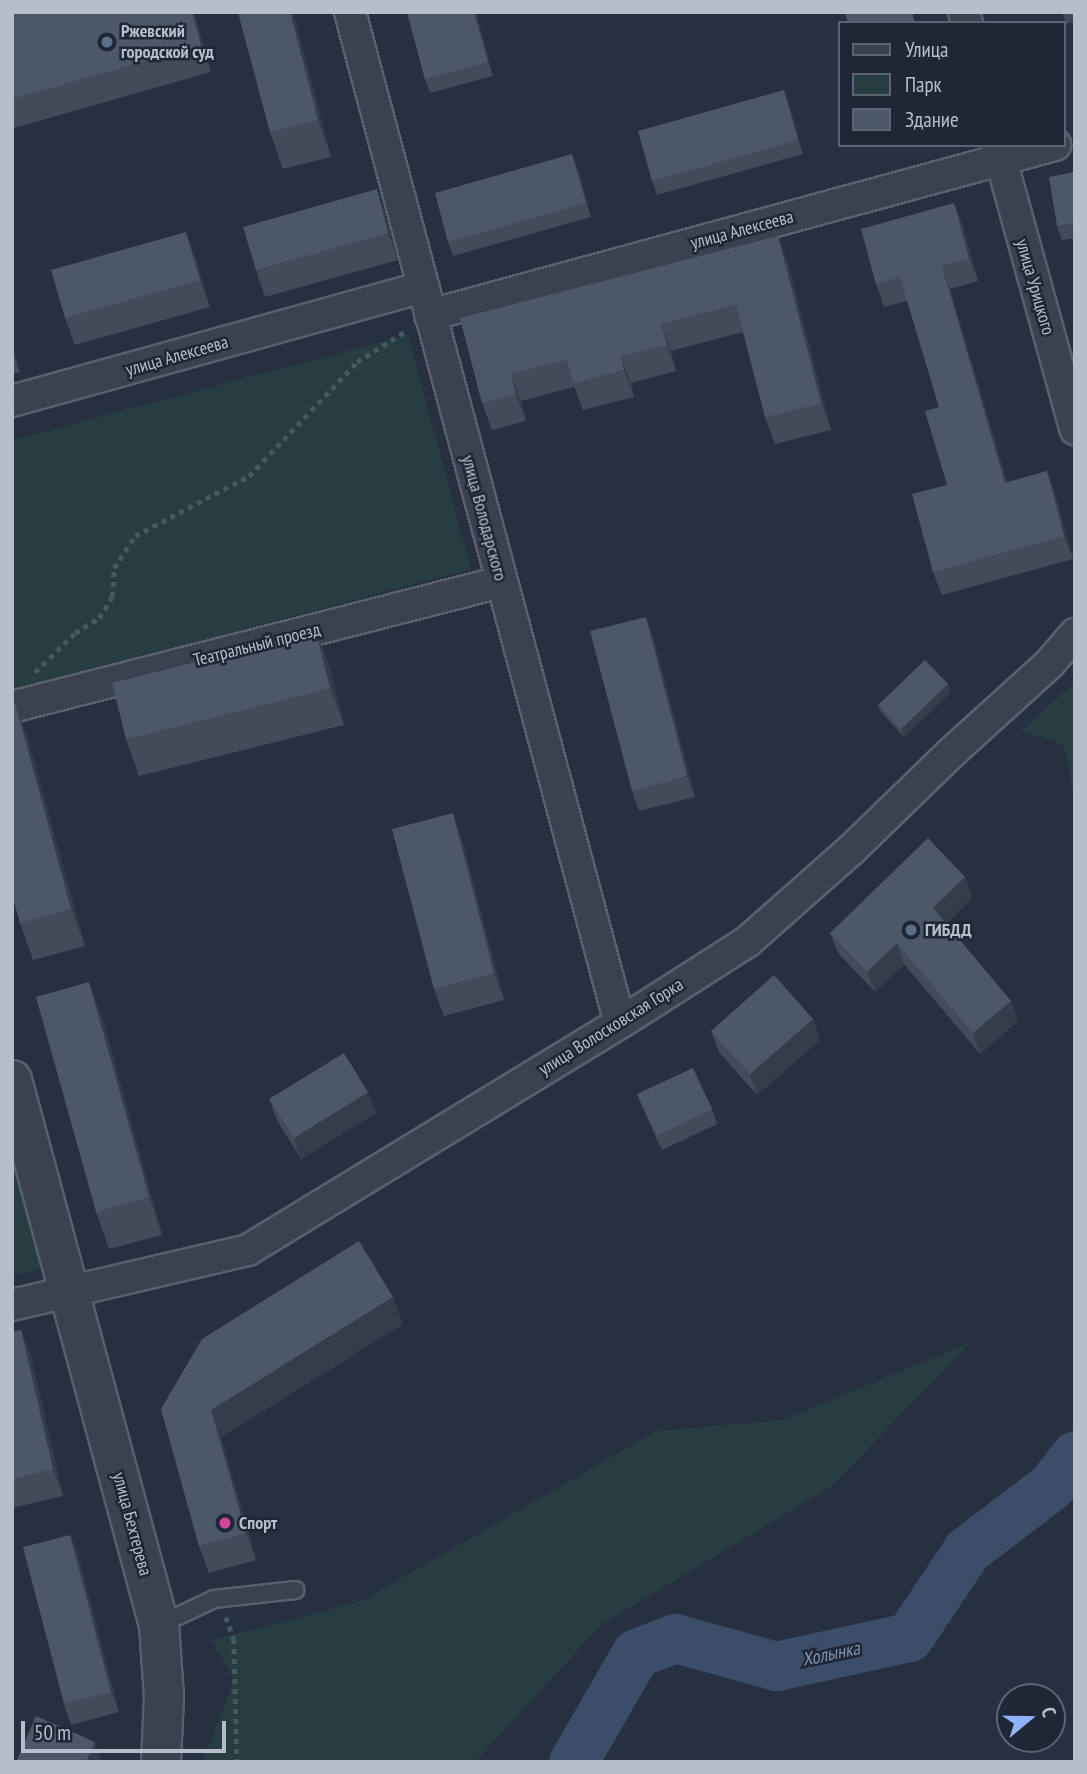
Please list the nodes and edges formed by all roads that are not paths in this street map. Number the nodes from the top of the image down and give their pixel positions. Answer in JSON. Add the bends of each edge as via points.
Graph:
{"nodes":[{"id":1,"x":350,"y":12,"type":"edge"},
{"id":2,"x":1039,"y":147,"type":"edge"},
{"id":3,"x":998,"y":152,"type":"edge"},
{"id":4,"x":426,"y":301,"type":"junction"},
{"id":5,"x":12,"y":401,"type":"edge"},
{"id":6,"x":1075,"y":429,"type":"edge"},
{"id":7,"x":502,"y":582,"type":"junction"},
{"id":8,"x":1075,"y":634,"type":"edge"},
{"id":9,"x":12,"y":707,"type":"edge"},
{"id":10,"x":620,"y":1023,"type":"junction"},
{"id":11,"x":12,"y":1080,"type":"edge"},
{"id":12,"x":69,"y":1291,"type":"junction"},
{"id":13,"x":12,"y":1305,"type":"edge"},
{"id":14,"x":296,"y":1590,"type":"dead end"},
{"id":15,"x":159,"y":1625,"type":"junction"},
{"id":16,"x":161,"y":1762,"type":"edge"}],
"edges":[{"from":1,"to":4,"type":"street","name":"улица Володарского"},
{"from":2,"to":3,"type":"street","name":"улица Алексеева"},
{"from":3,"to":4,"type":"street","name":"улица Алексеева"},
{"from":3,"to":6,"type":"street","name":"улица Урицкого"},
{"from":4,"to":5,"type":"street","name":"улица Алексеева"},
{"from":4,"to":7,"type":"street","name":"улица Володарского"},
{"from":7,"to":9,"type":"street","name":"Театральный проезд"},
{"from":7,"to":10,"type":"street","name":"улица Володарского"},
{"from":8,"to":10,"type":"street","name":"улица Волосковская Горка","via":[[1049,664],[852,849],[748,941]]},
{"from":10,"to":12,"type":"street","name":"улица Волосковская Горка","via":[[248,1250]]},
{"from":11,"to":12,"type":"street","name":"улица Бехтерева"},
{"from":12,"to":13,"type":"street","name":"улица Волосковская Горка"},
{"from":12,"to":15,"type":"street","name":"улица Бехтерева"},
{"from":14,"to":15,"type":"lane","via":[[214,1599]]},
{"from":15,"to":16,"type":"street","name":"улица Бехтерева","via":[[164,1696]]}]}
